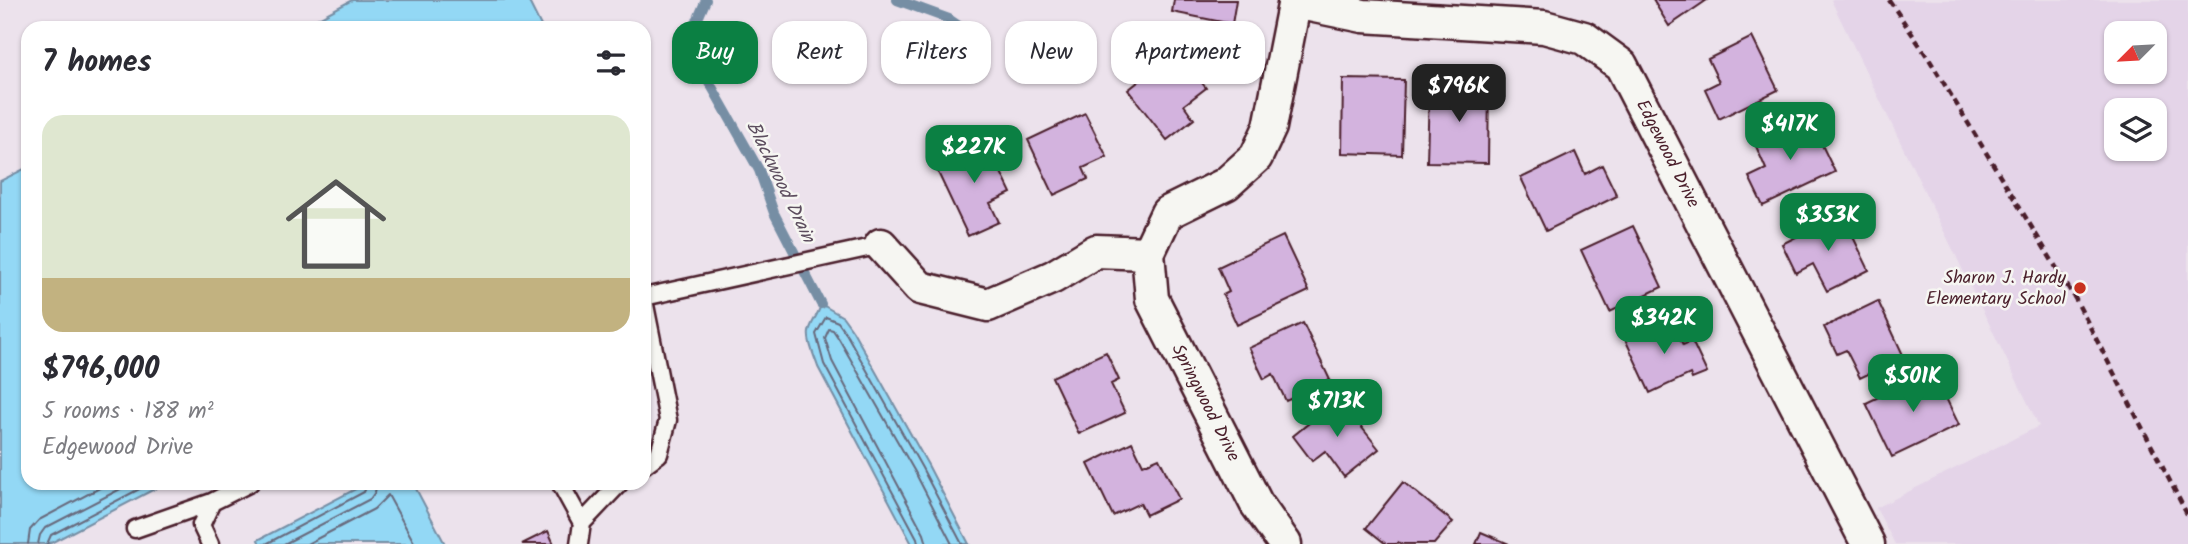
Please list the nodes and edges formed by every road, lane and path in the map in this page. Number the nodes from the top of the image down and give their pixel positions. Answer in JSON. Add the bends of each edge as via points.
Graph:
{"nodes":[{"id":1,"x":1889,"y":0,"type":"edge"},
{"id":2,"x":1295,"y":1,"type":"edge"},
{"id":3,"x":881,"y":245,"type":"joint"},
{"id":4,"x":1148,"y":253,"type":"junction"},
{"id":5,"x":651,"y":297,"type":"edge"},
{"id":6,"x":651,"y":334,"type":"edge"},
{"id":7,"x":651,"y":460,"type":"edge"},
{"id":8,"x":236,"y":490,"type":"edge"},
{"id":9,"x":564,"y":490,"type":"edge"},
{"id":10,"x":613,"y":490,"type":"edge"},
{"id":11,"x":212,"y":502,"type":"junction"},
{"id":12,"x":2188,"y":516,"type":"edge"},
{"id":13,"x":582,"y":523,"type":"junction"},
{"id":14,"x":135,"y":529,"type":"dead end"},
{"id":15,"x":210,"y":544,"type":"edge"},
{"id":16,"x":579,"y":544,"type":"edge"},
{"id":17,"x":1285,"y":544,"type":"edge"},
{"id":18,"x":1868,"y":544,"type":"edge"}],
"edges":[{"from":1,"to":12,"type":"path","via":[[2076,300]]},
{"from":2,"to":4,"type":"street","via":[[1270,127],[1256,157],[1226,184],[1167,213]]},
{"from":2,"to":18,"type":"street","name":"Edgewood Drive","via":[[1363,16],[1544,27],[1584,38],[1621,65]]},
{"from":3,"to":4,"type":"street","via":[[920,288],[988,305],[1053,277],[1096,251]]},
{"from":3,"to":5,"type":"lane"},
{"from":4,"to":17,"type":"street","name":"Springwood Drive","via":[[1152,299],[1256,503]]},
{"from":6,"to":7,"type":"lane","via":[[668,420],[659,454]]},
{"from":8,"to":11,"type":"lane"},
{"from":9,"to":13,"type":"lane"},
{"from":10,"to":13,"type":"lane"},
{"from":11,"to":14,"type":"lane"},
{"from":11,"to":15,"type":"lane","via":[[201,525]]},
{"from":13,"to":16,"type":"lane"}]}
